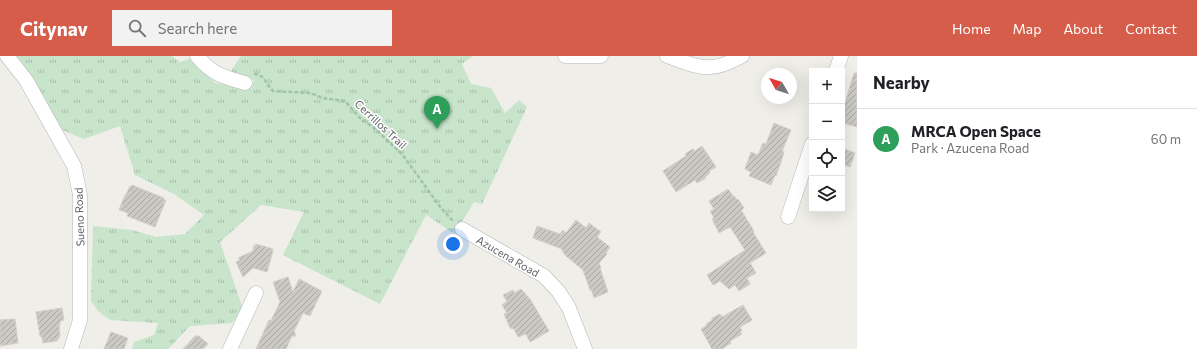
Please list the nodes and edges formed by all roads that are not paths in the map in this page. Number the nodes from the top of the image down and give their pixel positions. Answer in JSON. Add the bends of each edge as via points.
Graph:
{"nodes":[{"id":1,"x":7,"y":56,"type":"edge"},
{"id":2,"x":196,"y":56,"type":"edge"},
{"id":3,"x":565,"y":56,"type":"edge"},
{"id":4,"x":599,"y":56,"type":"edge"},
{"id":5,"x":668,"y":56,"type":"edge"},
{"id":6,"x":742,"y":56,"type":"edge"},
{"id":7,"x":841,"y":56,"type":"edge"},
{"id":8,"x":837,"y":68,"type":"edge"},
{"id":9,"x":245,"y":83,"type":"road end"},
{"id":10,"x":809,"y":153,"type":"edge"},
{"id":11,"x":788,"y":217,"type":"dead end"},
{"id":12,"x":462,"y":229,"type":"road end"},
{"id":13,"x":256,"y":293,"type":"dead end"},
{"id":14,"x":71,"y":349,"type":"edge"},
{"id":15,"x":230,"y":349,"type":"edge"},
{"id":16,"x":585,"y":349,"type":"edge"}],
"edges":[{"from":1,"to":14,"type":"street","name":"Sueno Road","via":[[26,80],[74,166],[80,195],[80,320]]},
{"from":2,"to":9,"type":"street","via":[[206,67],[222,77]]},
{"from":3,"to":4,"type":"street"},
{"from":5,"to":6,"type":"street","via":[[709,69],[727,65]]},
{"from":7,"to":8,"type":"street"},
{"from":10,"to":11,"type":"street"},
{"from":12,"to":16,"type":"street","name":"Azucena Road","via":[[544,276],[569,308]]},
{"from":13,"to":15,"type":"street"}]}
